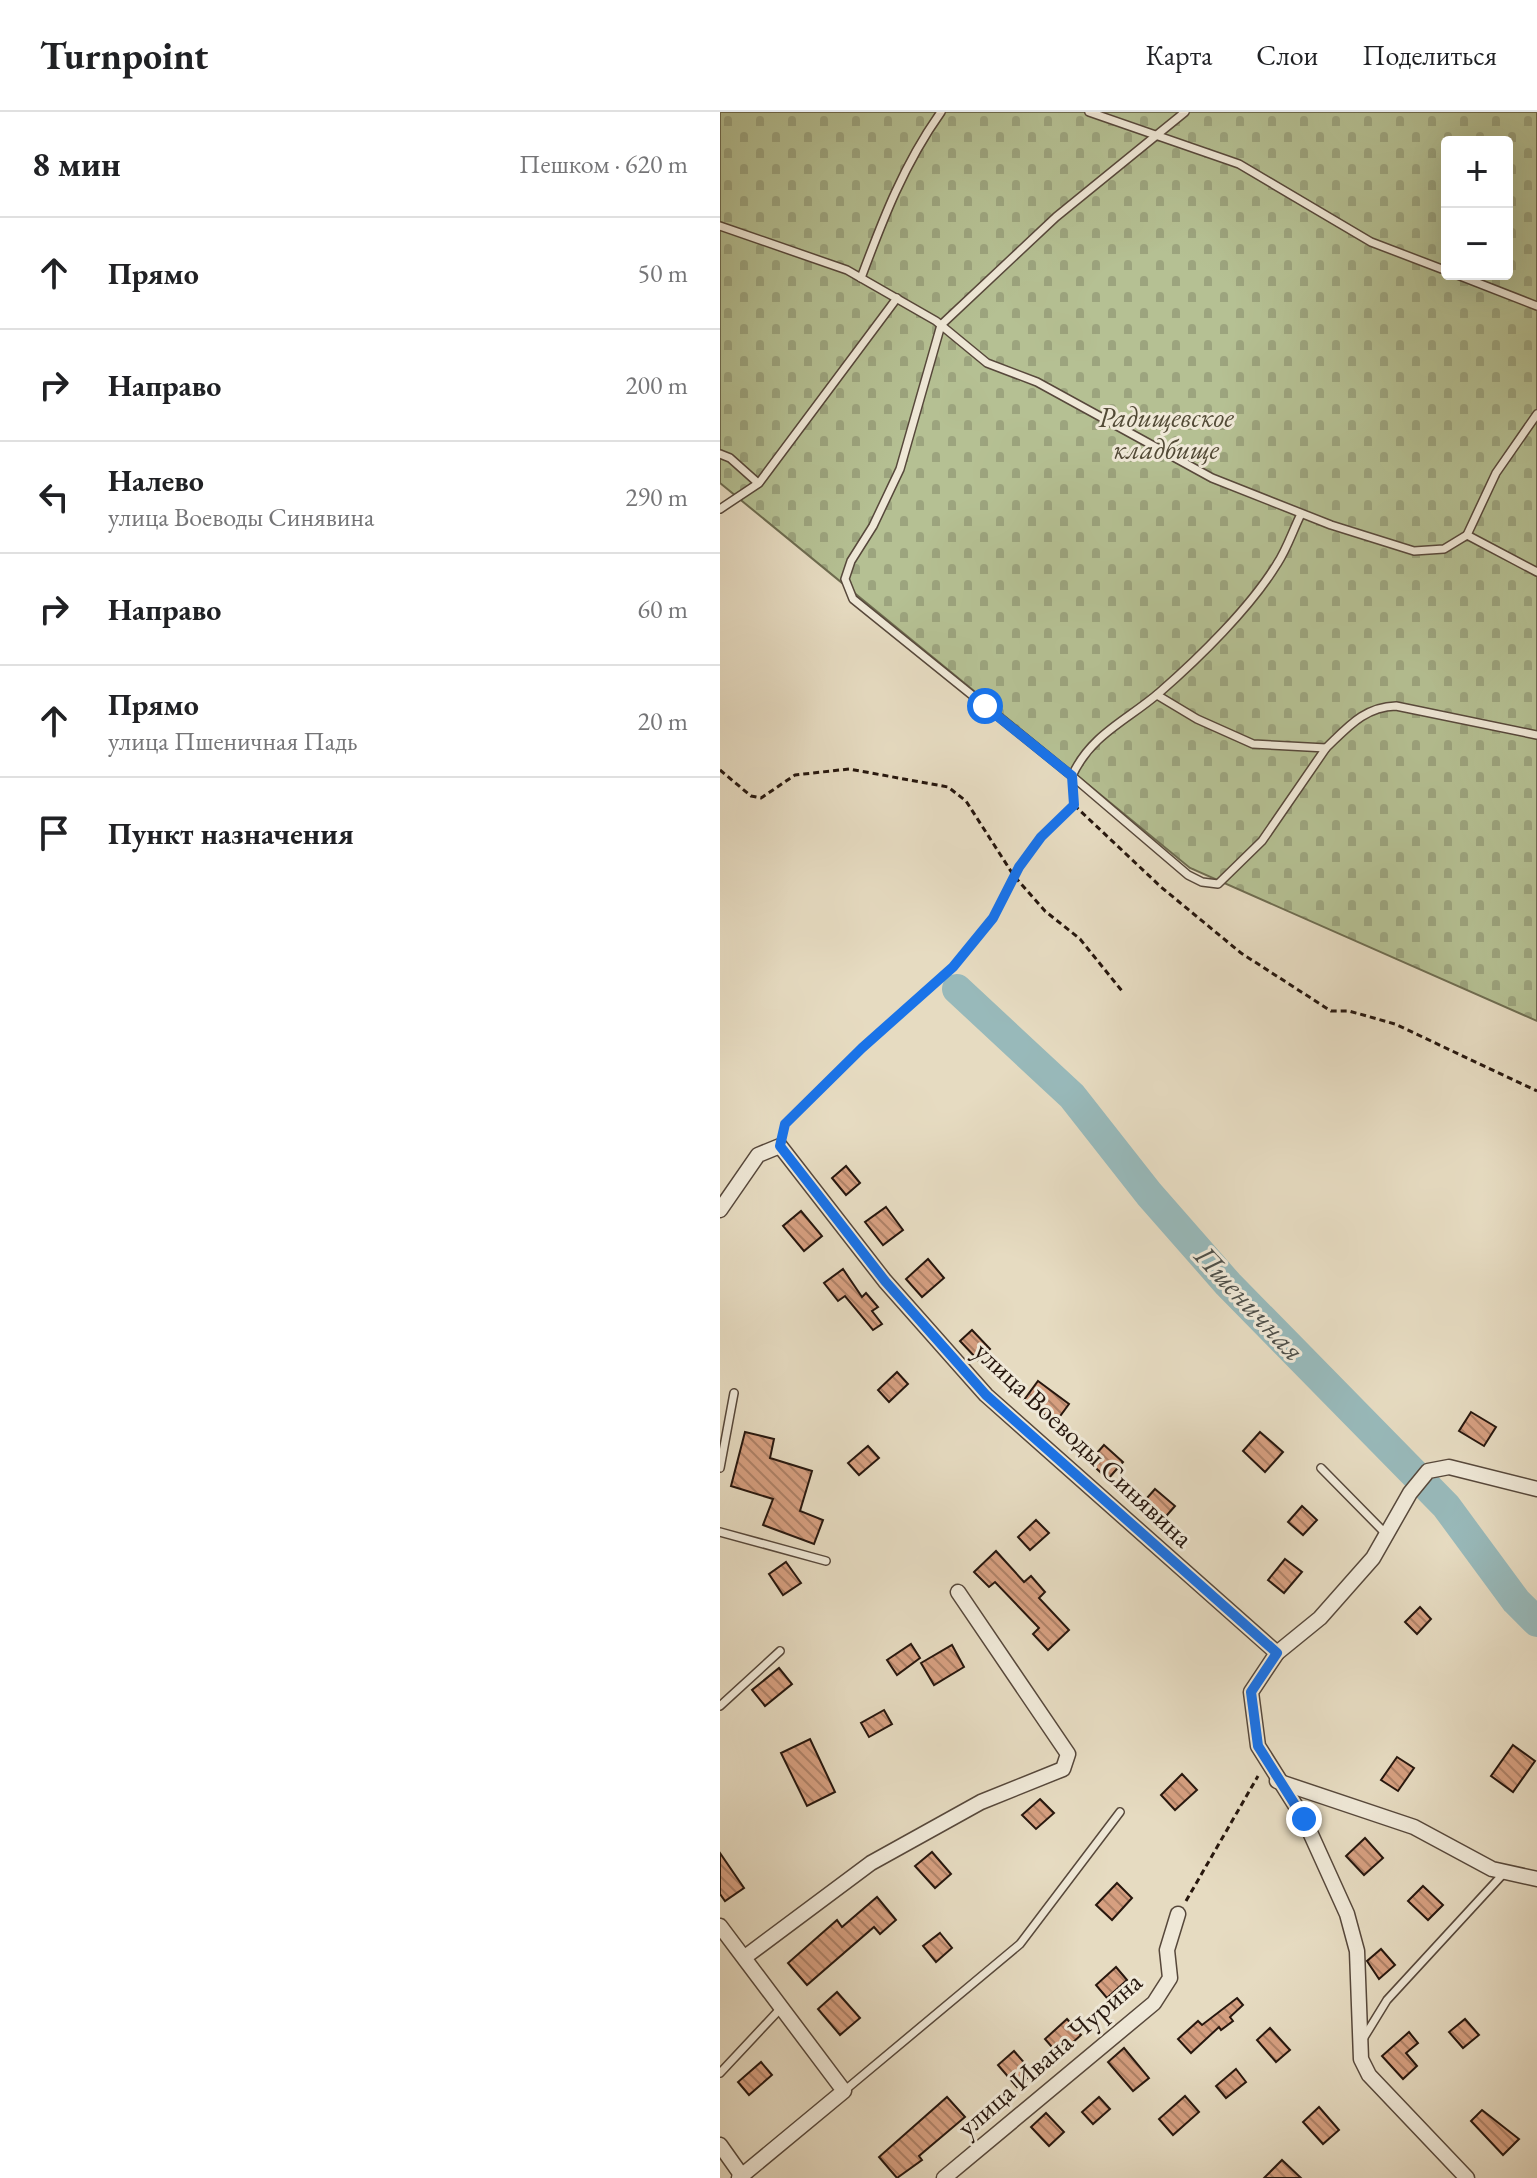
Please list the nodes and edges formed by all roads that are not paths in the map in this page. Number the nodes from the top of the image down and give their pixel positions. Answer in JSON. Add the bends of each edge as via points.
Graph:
{"nodes":[{"id":1,"x":941,"y":112,"type":"edge"},
{"id":2,"x":1089,"y":112,"type":"edge"},
{"id":3,"x":1185,"y":112,"type":"edge"},
{"id":4,"x":1157,"y":135,"type":"junction"},
{"id":5,"x":720,"y":226,"type":"edge"},
{"id":6,"x":1441,"y":269,"type":"edge"},
{"id":7,"x":861,"y":278,"type":"junction"},
{"id":8,"x":1470,"y":280,"type":"edge"},
{"id":9,"x":897,"y":298,"type":"junction"},
{"id":10,"x":1537,"y":306,"type":"edge"},
{"id":11,"x":941,"y":325,"type":"junction"},
{"id":12,"x":1537,"y":414,"type":"edge"},
{"id":13,"x":720,"y":454,"type":"edge"},
{"id":14,"x":758,"y":483,"type":"junction"},
{"id":15,"x":720,"y":509,"type":"edge"},
{"id":16,"x":1301,"y":514,"type":"junction"},
{"id":17,"x":1467,"y":535,"type":"junction"},
{"id":18,"x":1537,"y":572,"type":"edge"},
{"id":19,"x":1157,"y":695,"type":"junction"},
{"id":20,"x":1537,"y":735,"type":"edge"},
{"id":21,"x":1326,"y":748,"type":"junction"},
{"id":22,"x":1072,"y":776,"type":"junction"},
{"id":23,"x":720,"y":1210,"type":"edge"},
{"id":24,"x":734,"y":1393,"type":"dead end"},
{"id":25,"x":720,"y":1468,"type":"edge"},
{"id":26,"x":1321,"y":1468,"type":"dead end"},
{"id":27,"x":1537,"y":1489,"type":"edge"},
{"id":28,"x":720,"y":1532,"type":"edge"},
{"id":29,"x":1386,"y":1534,"type":"junction"},
{"id":30,"x":826,"y":1561,"type":"dead end"},
{"id":31,"x":958,"y":1592,"type":"dead end"},
{"id":32,"x":780,"y":1651,"type":"dead end"},
{"id":33,"x":1277,"y":1653,"type":"junction"},
{"id":34,"x":720,"y":1706,"type":"edge"},
{"id":35,"x":1277,"y":1781,"type":"junction"},
{"id":36,"x":1120,"y":1812,"type":"dead end"},
{"id":37,"x":1506,"y":1871,"type":"junction"},
{"id":38,"x":1537,"y":1879,"type":"edge"},
{"id":39,"x":1178,"y":1914,"type":"road end"},
{"id":40,"x":720,"y":1926,"type":"edge"},
{"id":41,"x":745,"y":1957,"type":"junction"},
{"id":42,"x":783,"y":2007,"type":"junction"},
{"id":43,"x":1363,"y":2039,"type":"junction"},
{"id":44,"x":720,"y":2073,"type":"edge"},
{"id":45,"x":844,"y":2091,"type":"junction"},
{"id":46,"x":720,"y":2145,"type":"edge"},
{"id":47,"x":740,"y":2177,"type":"edge"},
{"id":48,"x":944,"y":2178,"type":"edge"},
{"id":49,"x":1467,"y":2178,"type":"edge"}],
"edges":[{"from":1,"to":7,"type":"lane","via":[[908,162]]},
{"from":2,"to":4,"type":"lane"},
{"from":3,"to":4,"type":"lane"},
{"from":4,"to":6,"type":"lane","via":[[1239,164],[1371,242]]},
{"from":4,"to":11,"type":"lane","via":[[1056,217]]},
{"from":5,"to":7,"type":"lane"},
{"from":7,"to":9,"type":"lane"},
{"from":8,"to":10,"type":"lane"},
{"from":9,"to":11,"type":"lane"},
{"from":9,"to":14,"type":"lane"},
{"from":11,"to":16,"type":"lane","via":[[987,363],[1037,382],[1212,478]]},
{"from":11,"to":22,"type":"lane","via":[[900,469],[845,579],[853,599]]},
{"from":12,"to":17,"type":"lane","via":[[1496,473]]},
{"from":13,"to":14,"type":"lane"},
{"from":14,"to":15,"type":"lane"},
{"from":16,"to":17,"type":"lane","via":[[1414,551],[1444,549]]},
{"from":16,"to":19,"type":"lane","via":[[1277,564],[1206,648]]},
{"from":17,"to":18,"type":"lane"},
{"from":19,"to":21,"type":"lane","via":[[1253,744]]},
{"from":19,"to":22,"type":"lane","via":[[1110,727],[1081,756]]},
{"from":20,"to":21,"type":"lane","via":[[1378,706]]},
{"from":21,"to":22,"type":"lane","via":[[1262,841],[1218,884],[1188,875]]},
{"from":23,"to":33,"type":"street","name":"улица Воеводы Синявина","via":[[758,1155],[780,1146],[885,1281],[986,1395]]},
{"from":24,"to":25,"type":"lane"},
{"from":26,"to":29,"type":"lane"},
{"from":27,"to":29,"type":"street","via":[[1449,1467],[1428,1471]]},
{"from":28,"to":30,"type":"lane"},
{"from":29,"to":33,"type":"street","via":[[1373,1558],[1320,1618]]},
{"from":31,"to":41,"type":"street","via":[[1068,1754],[1063,1769],[981,1802],[871,1863]]},
{"from":32,"to":34,"type":"lane"},
{"from":33,"to":35,"type":"street","via":[[1251,1692],[1258,1746]]},
{"from":35,"to":37,"type":"street","via":[[1414,1827],[1458,1853]]},
{"from":35,"to":43,"type":"street","via":[[1304,1819],[1347,1914],[1357,1951]]},
{"from":36,"to":45,"type":"lane","via":[[1020,1944]]},
{"from":37,"to":38,"type":"street"},
{"from":37,"to":43,"type":"lane","via":[[1387,2000]]},
{"from":39,"to":48,"type":"street","name":"улица Ивана Чурина","via":[[1167,1950],[1170,1978],[1154,2003]]},
{"from":40,"to":41,"type":"street"},
{"from":41,"to":42,"type":"street"},
{"from":42,"to":44,"type":"lane"},
{"from":42,"to":45,"type":"street"},
{"from":43,"to":49,"type":"street","via":[[1361,2059],[1369,2075]]},
{"from":45,"to":47,"type":"street"},
{"from":46,"to":47,"type":"street"}]}
